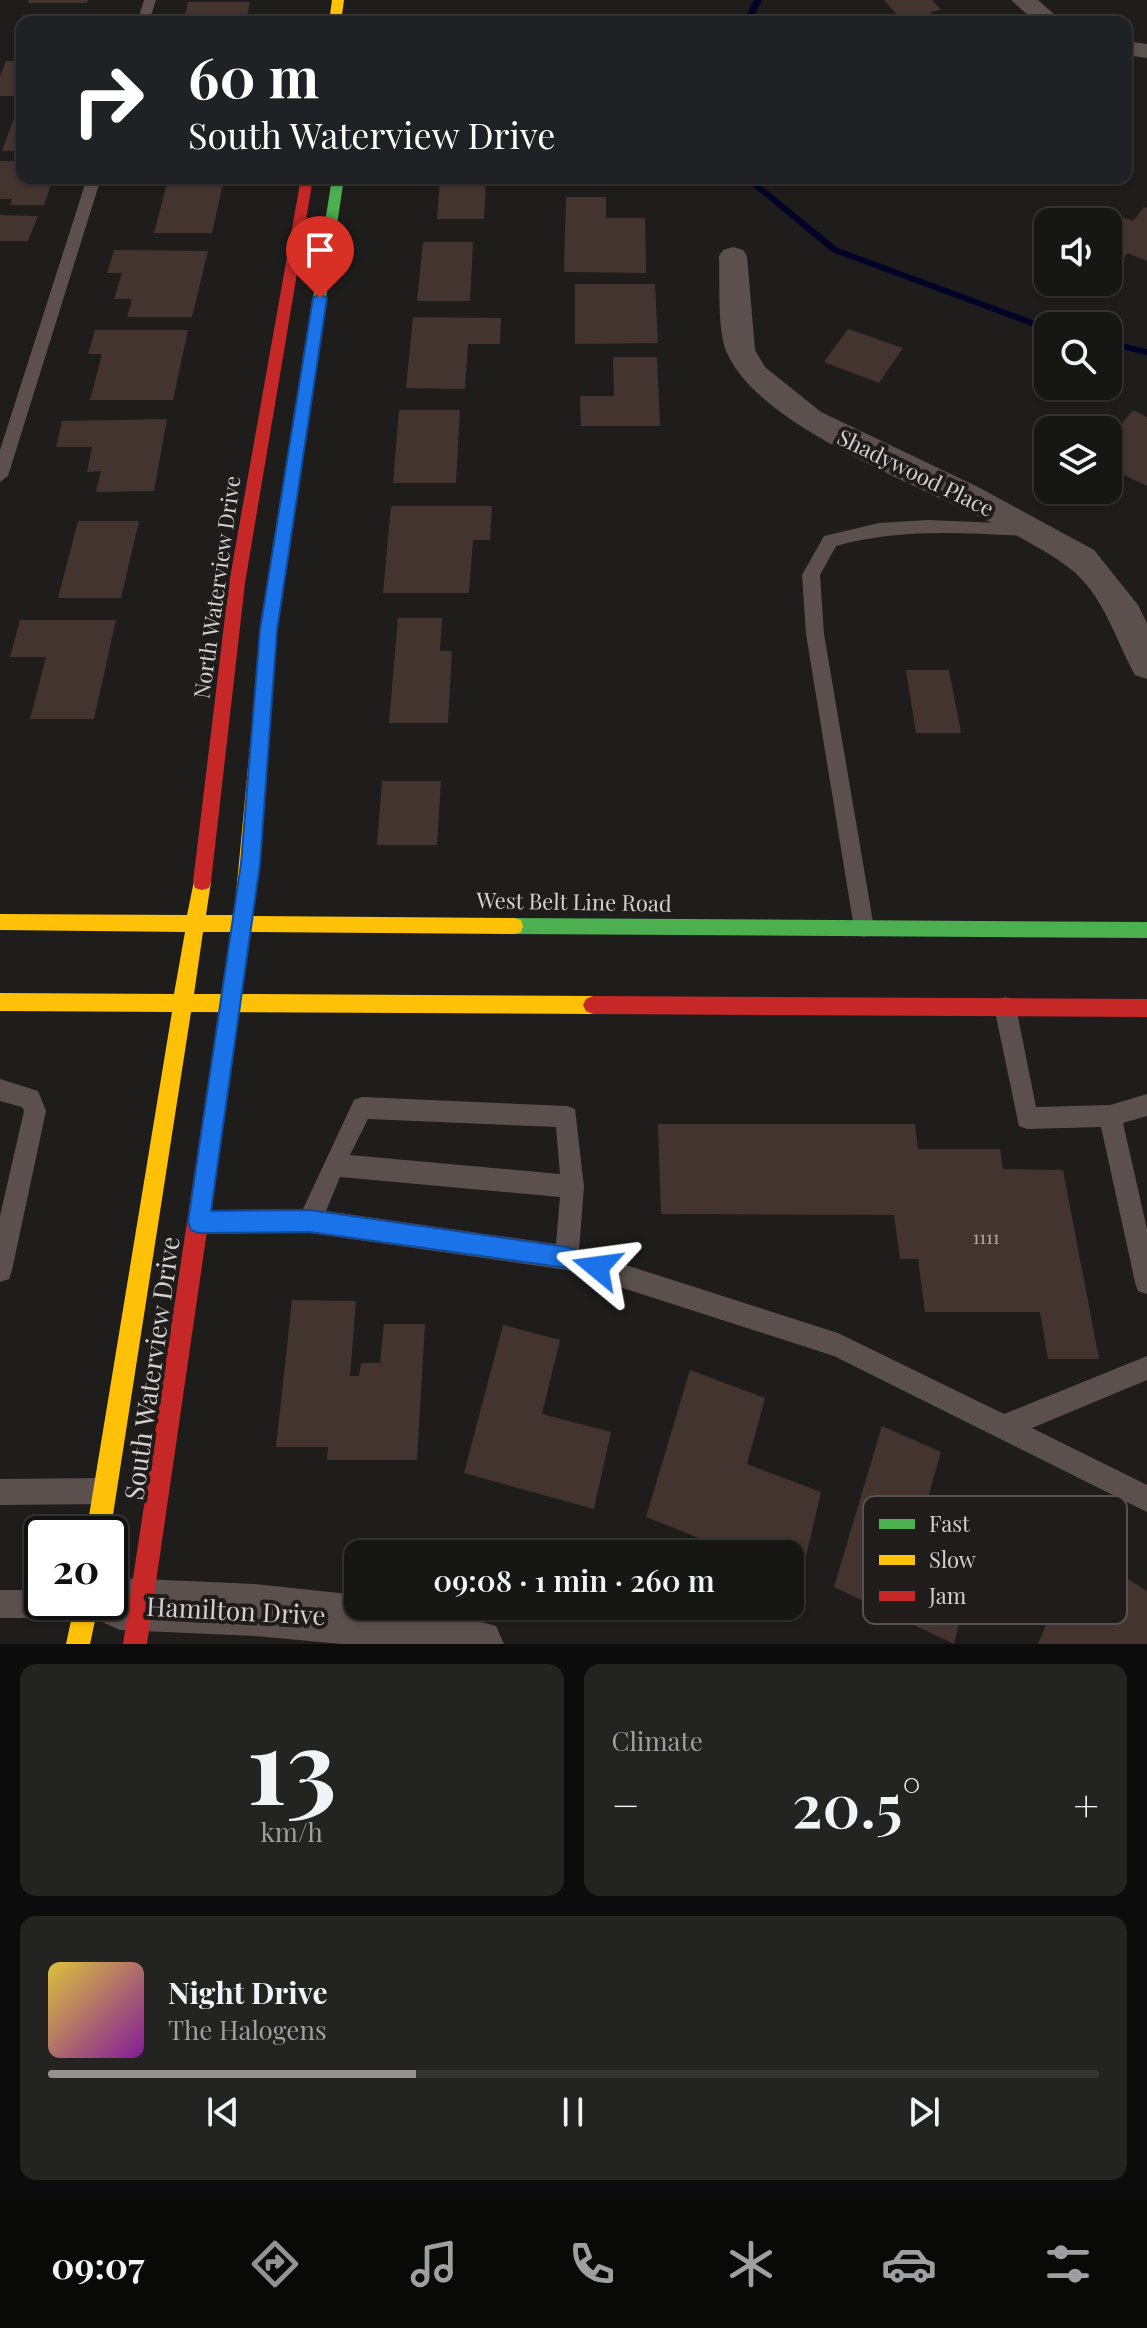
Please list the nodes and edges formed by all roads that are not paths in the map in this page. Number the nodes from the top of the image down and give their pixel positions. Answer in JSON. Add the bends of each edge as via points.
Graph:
{"nodes":[{"id":1,"x":1023,"y":0,"type":"edge"},
{"id":2,"x":1043,"y":16,"type":"edge"},
{"id":3,"x":92,"y":184,"type":"edge"},
{"id":4,"x":306,"y":184,"type":"edge"},
{"id":5,"x":337,"y":184,"type":"edge"},
{"id":6,"x":733,"y":256,"type":"dead end"},
{"id":7,"x":0,"y":476,"type":"edge"},
{"id":8,"x":1031,"y":530,"type":"junction"},
{"id":9,"x":1147,"y":665,"type":"edge"},
{"id":10,"x":0,"y":922,"type":"edge"},
{"id":11,"x":196,"y":923,"type":"junction"},
{"id":12,"x":242,"y":923,"type":"junction"},
{"id":13,"x":864,"y":928,"type":"junction"},
{"id":14,"x":1147,"y":930,"type":"edge"},
{"id":15,"x":0,"y":1002,"type":"edge"},
{"id":16,"x":183,"y":1004,"type":"junction"},
{"id":17,"x":230,"y":1004,"type":"junction"},
{"id":18,"x":1005,"y":1007,"type":"junction"},
{"id":19,"x":1147,"y":1008,"type":"edge"},
{"id":20,"x":0,"y":1090,"type":"edge"},
{"id":21,"x":1147,"y":1105,"type":"edge"},
{"id":22,"x":1110,"y":1116,"type":"junction"},
{"id":23,"x":333,"y":1165,"type":"junction"},
{"id":24,"x":572,"y":1187,"type":"junction"},
{"id":25,"x":310,"y":1221,"type":"junction"},
{"id":26,"x":198,"y":1222,"type":"junction"},
{"id":27,"x":567,"y":1258,"type":"junction"},
{"id":28,"x":0,"y":1270,"type":"edge"},
{"id":29,"x":1147,"y":1282,"type":"edge"},
{"id":30,"x":1147,"y":1368,"type":"edge"},
{"id":31,"x":1003,"y":1427,"type":"junction"},
{"id":32,"x":105,"y":1491,"type":"junction"},
{"id":33,"x":160,"y":1491,"type":"junction"},
{"id":34,"x":0,"y":1492,"type":"edge"},
{"id":35,"x":1147,"y":1499,"type":"edge"},
{"id":36,"x":101,"y":1516,"type":"edge"},
{"id":37,"x":0,"y":1604,"type":"edge"},
{"id":38,"x":24,"y":1608,"type":"edge"},
{"id":39,"x":108,"y":1620,"type":"edge"},
{"id":40,"x":139,"y":1624,"type":"edge"},
{"id":41,"x":478,"y":1644,"type":"edge"}],
"edges":[{"from":1,"to":2,"type":"street"},
{"from":3,"to":7,"type":"lane"},
{"from":4,"to":11,"type":"street","name":"North Waterview Drive","via":[[235,596]]},
{"from":5,"to":12,"type":"street","via":[[269,630]]},
{"from":6,"to":8,"type":"street","name":"Shadywood Place","via":[[740,350],[754,374],[810,420]]},
{"from":8,"to":9,"type":"street","name":"Shadywood Place","via":[[1082,559],[1101,580],[1126,614]]},
{"from":8,"to":13,"type":"lane","via":[[906,524],[865,529],[830,541],[811,575],[815,634]]},
{"from":10,"to":11,"type":"street","name":"West Belt Line Road"},
{"from":11,"to":12,"type":"street","name":"West Belt Line Road"},
{"from":11,"to":16,"type":"street","name":"North Waterview Drive"},
{"from":12,"to":13,"type":"street","name":"West Belt Line Road"},
{"from":12,"to":17,"type":"street"},
{"from":13,"to":14,"type":"street","name":"West Belt Line Road"},
{"from":15,"to":16,"type":"street"},
{"from":16,"to":17,"type":"street"},
{"from":16,"to":32,"type":"street","name":"South Waterview Drive"},
{"from":17,"to":18,"type":"street"},
{"from":17,"to":26,"type":"street","name":"South Waterview Drive"},
{"from":18,"to":19,"type":"street"},
{"from":18,"to":22,"type":"lane","via":[[1027,1118]]},
{"from":20,"to":28,"type":"lane","via":[[30,1099],[35,1111]]},
{"from":21,"to":22,"type":"lane"},
{"from":22,"to":29,"type":"lane"},
{"from":23,"to":24,"type":"lane"},
{"from":23,"to":24,"type":"lane","via":[[362,1108],[567,1117]]},
{"from":23,"to":25,"type":"lane"},
{"from":24,"to":27,"type":"lane"},
{"from":25,"to":26,"type":"lane"},
{"from":25,"to":27,"type":"lane"},
{"from":26,"to":33,"type":"street","name":"South Waterview Drive"},
{"from":27,"to":31,"type":"lane","via":[[838,1345]]},
{"from":30,"to":31,"type":"lane"},
{"from":31,"to":35,"type":"lane"},
{"from":32,"to":33,"type":"lane"},
{"from":32,"to":34,"type":"lane"},
{"from":32,"to":36,"type":"street","name":"South Waterview Drive"},
{"from":33,"to":40,"type":"street","name":"South Waterview Drive"},
{"from":37,"to":38,"type":"lane"},
{"from":39,"to":40,"type":"street","name":"Hamilton Drive"},
{"from":40,"to":41,"type":"street","name":"Hamilton Drive","via":[[218,1606],[342,1616]]}]}
